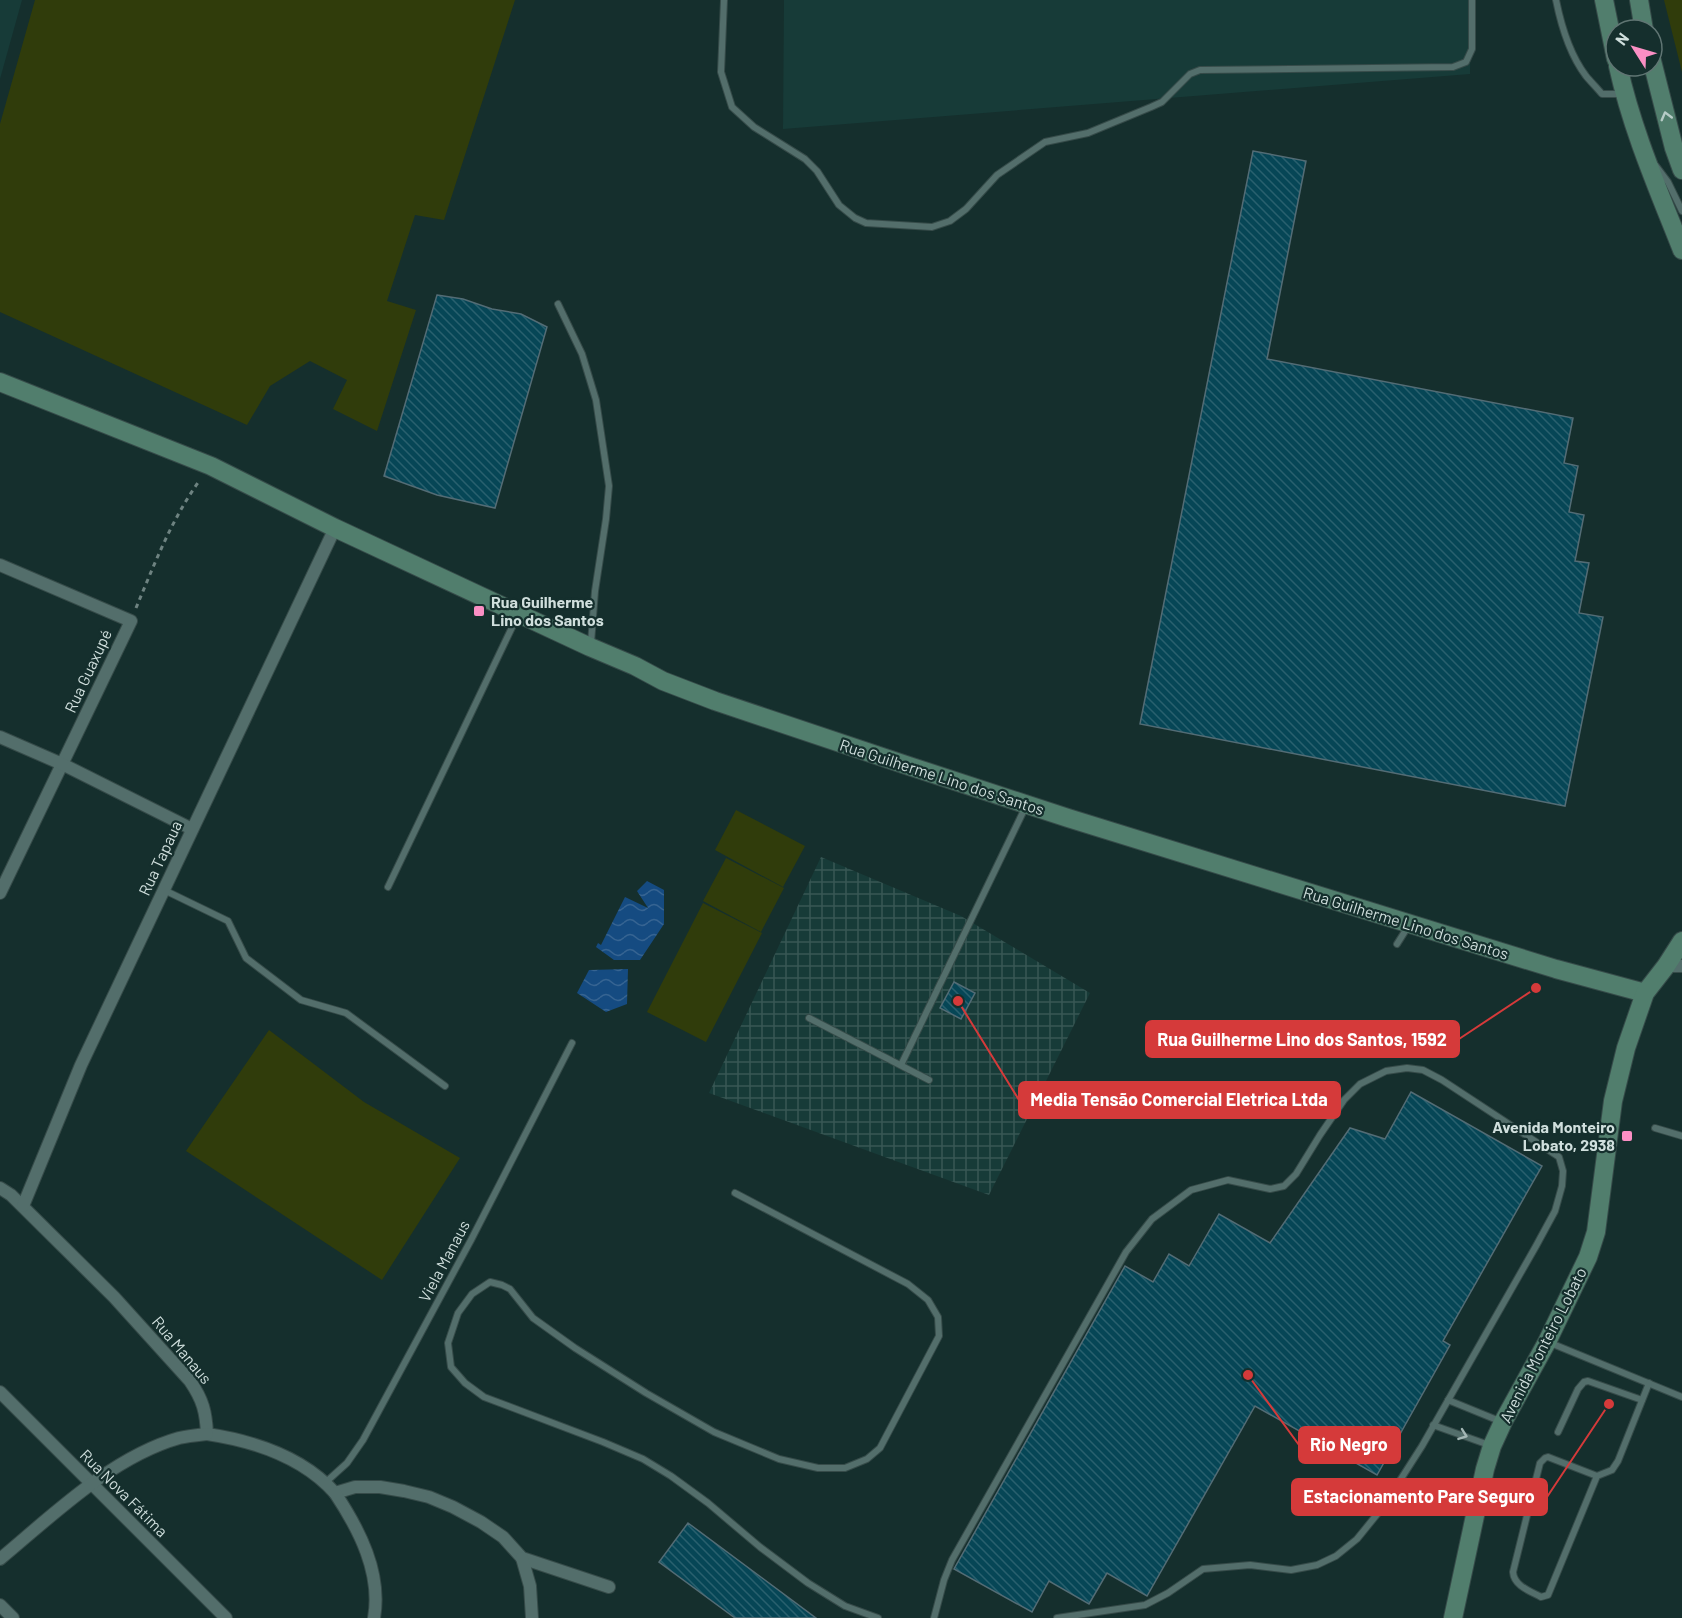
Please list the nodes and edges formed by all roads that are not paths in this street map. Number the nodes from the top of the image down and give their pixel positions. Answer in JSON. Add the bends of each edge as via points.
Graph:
{"nodes":[{"id":1,"x":724,"y":0,"type":"edge"},
{"id":2,"x":1472,"y":0,"type":"edge"},
{"id":3,"x":1556,"y":0,"type":"edge"},
{"id":4,"x":1604,"y":0,"type":"edge"},
{"id":5,"x":1639,"y":0,"type":"edge"},
{"id":6,"x":1608,"y":18,"type":"edge"},
{"id":7,"x":1642,"y":18,"type":"edge"},
{"id":8,"x":1621,"y":78,"type":"edge"},
{"id":9,"x":1656,"y":78,"type":"edge"},
{"id":10,"x":1624,"y":94,"type":"junction"},
{"id":11,"x":1640,"y":144,"type":"junction"},
{"id":12,"x":1682,"y":170,"type":"edge"},
{"id":13,"x":1682,"y":211,"type":"edge"},
{"id":14,"x":1682,"y":250,"type":"edge"},
{"id":15,"x":558,"y":304,"type":"dead end"},
{"id":16,"x":0,"y":382,"type":"edge"},
{"id":17,"x":335,"y":528,"type":"junction"},
{"id":18,"x":0,"y":565,"type":"edge"},
{"id":19,"x":519,"y":613,"type":"junction"},
{"id":20,"x":590,"y":647,"type":"junction"},
{"id":21,"x":0,"y":737,"type":"edge"},
{"id":22,"x":62,"y":764,"type":"junction"},
{"id":23,"x":1027,"y":805,"type":"junction"},
{"id":24,"x":192,"y":829,"type":"junction"},
{"id":25,"x":2,"y":885,"type":"edge"},
{"id":26,"x":388,"y":887,"type":"dead end"},
{"id":27,"x":164,"y":889,"type":"junction"},
{"id":28,"x":1409,"y":924,"type":"junction"},
{"id":29,"x":1682,"y":941,"type":"edge"},
{"id":30,"x":1396,"y":944,"type":"dead end"},
{"id":31,"x":1674,"y":966,"type":"edge"},
{"id":32,"x":1645,"y":993,"type":"junction"},
{"id":33,"x":809,"y":1018,"type":"dead end"},
{"id":34,"x":572,"y":1043,"type":"dead end"},
{"id":35,"x":901,"y":1065,"type":"junction"},
{"id":36,"x":929,"y":1080,"type":"dead end"},
{"id":37,"x":445,"y":1086,"type":"dead end"},
{"id":38,"x":1655,"y":1128,"type":"dead end"},
{"id":39,"x":1682,"y":1136,"type":"edge"},
{"id":40,"x":0,"y":1188,"type":"edge"},
{"id":41,"x":735,"y":1193,"type":"dead end"},
{"id":42,"x":23,"y":1206,"type":"junction"},
{"id":43,"x":1547,"y":1342,"type":"junction"},
{"id":44,"x":1649,"y":1383,"type":"junction"},
{"id":45,"x":0,"y":1392,"type":"edge"},
{"id":46,"x":1682,"y":1397,"type":"edge"},
{"id":47,"x":1448,"y":1400,"type":"junction"},
{"id":48,"x":1642,"y":1400,"type":"junction"},
{"id":49,"x":1503,"y":1422,"type":"junction"},
{"id":50,"x":1433,"y":1425,"type":"junction"},
{"id":51,"x":1558,"y":1432,"type":"dead end"},
{"id":52,"x":207,"y":1434,"type":"junction"},
{"id":53,"x":1492,"y":1446,"type":"junction"},
{"id":54,"x":1597,"y":1476,"type":"junction"},
{"id":55,"x":326,"y":1482,"type":"junction"},
{"id":56,"x":91,"y":1484,"type":"junction"},
{"id":57,"x":335,"y":1492,"type":"junction"},
{"id":58,"x":522,"y":1557,"type":"junction"},
{"id":59,"x":0,"y":1559,"type":"edge"},
{"id":60,"x":609,"y":1587,"type":"dead end"},
{"id":61,"x":0,"y":1605,"type":"edge"},
{"id":62,"x":13,"y":1618,"type":"edge"},
{"id":63,"x":226,"y":1618,"type":"edge"},
{"id":64,"x":374,"y":1618,"type":"edge"},
{"id":65,"x":532,"y":1618,"type":"edge"},
{"id":66,"x":878,"y":1618,"type":"edge"},
{"id":67,"x":934,"y":1618,"type":"edge"},
{"id":68,"x":1057,"y":1618,"type":"edge"},
{"id":69,"x":1453,"y":1618,"type":"edge"}],
"edges":[{"from":1,"to":2,"type":"lane","via":[[721,72],[732,107],[754,127],[805,159],[839,205],[855,218],[866,223],[932,227],[950,221],[966,209],[997,175],[1045,142],[1088,133],[1162,102],[1190,74],[1200,70],[1453,67],[1466,62],[1472,49]]},
{"from":3,"to":10,"type":"lane","via":[[1571,49],[1585,74],[1602,94]]},
{"from":4,"to":6,"type":"street"},
{"from":5,"to":7,"type":"street"},
{"from":8,"to":10,"type":"street"},
{"from":12,"to":9,"type":"street","one_way":true},
{"from":10,"to":11,"type":"street"},
{"from":11,"to":13,"type":"lane","via":[[1668,182]]},
{"from":11,"to":14,"type":"street"},
{"from":15,"to":20,"type":"lane","via":[[582,354],[596,400],[609,486]]},
{"from":16,"to":17,"type":"street","name":"Rua Guilherme Lino dos Santos","via":[[211,466]]},
{"from":17,"to":19,"type":"street","name":"Rua Guilherme Lino dos Santos"},
{"from":17,"to":24,"type":"street","name":"Rua Tapaua"},
{"from":18,"to":22,"type":"street","name":"Rua Guaxupé","via":[[131,621]]},
{"from":19,"to":20,"type":"street","name":"Rua Guilherme Lino dos Santos"},
{"from":19,"to":26,"type":"lane"},
{"from":20,"to":23,"type":"street","name":"Rua Guilherme Lino dos Santos","via":[[715,700]]},
{"from":21,"to":22,"type":"street"},
{"from":22,"to":24,"type":"street"},
{"from":22,"to":25,"type":"street","name":"Rua Guaxupé"},
{"from":23,"to":28,"type":"street","name":"Rua Guilherme Lino dos Santos"},
{"from":23,"to":35,"type":"lane"},
{"from":24,"to":27,"type":"street","name":"Rua Tapaua"},
{"from":27,"to":37,"type":"lane","via":[[228,921],[246,958],[301,1000],[346,1013]]},
{"from":27,"to":42,"type":"street","name":"Rua Tapaua","via":[[81,1065]]},
{"from":28,"to":30,"type":"lane"},
{"from":28,"to":32,"type":"street","name":"Rua Guilherme Lino dos Santos"},
{"from":29,"to":31,"type":"street","name":"Avenida Monteiro Lobato"},
{"from":31,"to":32,"type":"street","name":"Avenida Monteiro Lobato"},
{"from":32,"to":43,"type":"street","name":"Avenida Monteiro Lobato","via":[[1613,1101],[1596,1232]]},
{"from":33,"to":35,"type":"lane"},
{"from":34,"to":55,"type":"lane","name":"Viela Manaus","via":[[363,1440],[347,1463]]},
{"from":35,"to":36,"type":"lane"},
{"from":38,"to":39,"type":"lane"},
{"from":40,"to":42,"type":"street","name":"Rua Manaus"},
{"from":41,"to":66,"type":"lane","via":[[908,1284],[928,1300],[938,1317],[939,1336],[929,1356],[880,1448],[867,1459],[845,1468],[818,1468],[779,1459],[714,1432],[574,1348],[533,1318],[510,1290],[490,1282],[472,1294],[458,1313],[448,1343],[451,1367],[484,1397],[603,1442],[672,1476],[808,1582],[845,1606]]},
{"from":42,"to":52,"type":"street","name":"Rua Manaus","via":[[114,1297],[190,1381],[203,1403]]},
{"from":43,"to":44,"type":"lane"},
{"from":43,"to":49,"type":"street","name":"Avenida Monteiro Lobato"},
{"from":44,"to":46,"type":"lane"},
{"from":44,"to":48,"type":"lane"},
{"from":45,"to":56,"type":"street","name":"Rua Nova Fátima"},
{"from":47,"to":49,"type":"lane"},
{"from":47,"to":50,"type":"lane"},
{"from":47,"to":67,"type":"lane","via":[[1555,1211],[1563,1171],[1558,1157],[1442,1080],[1423,1070],[1386,1071],[1360,1084],[1344,1100],[1284,1186],[1270,1188],[1228,1180],[1191,1190],[1152,1219],[1126,1252],[952,1560]]},
{"from":48,"to":51,"type":"lane","via":[[1584,1382]]},
{"from":48,"to":54,"type":"lane","via":[[1618,1461],[1612,1470]]},
{"from":49,"to":53,"type":"street","name":"Avenida Monteiro Lobato"},
{"from":50,"to":53,"type":"lane","one_way":true},
{"from":50,"to":68,"type":"lane","via":[[1383,1507],[1356,1539],[1335,1556],[1317,1565],[1291,1570],[1250,1565],[1203,1569],[1145,1605]]},
{"from":52,"to":55,"type":"street","via":[[262,1446],[292,1459]]},
{"from":52,"to":56,"type":"street","via":[[158,1445]]},
{"from":53,"to":69,"type":"street","name":"Avenida Monteiro Lobato"},
{"from":54,"to":54,"type":"lane","via":[[1548,1595],[1541,1597],[1516,1583],[1513,1577],[1540,1463],[1548,1457]]},
{"from":55,"to":57,"type":"street"},
{"from":56,"to":59,"type":"street"},
{"from":56,"to":63,"type":"street","name":"Rua Nova Fátima"},
{"from":57,"to":58,"type":"street","via":[[380,1487],[429,1497],[481,1522]]},
{"from":57,"to":64,"type":"street","via":[[368,1554],[375,1584]]},
{"from":58,"to":60,"type":"street"},
{"from":58,"to":65,"type":"street","via":[[530,1586]]},
{"from":61,"to":62,"type":"street"}]}
